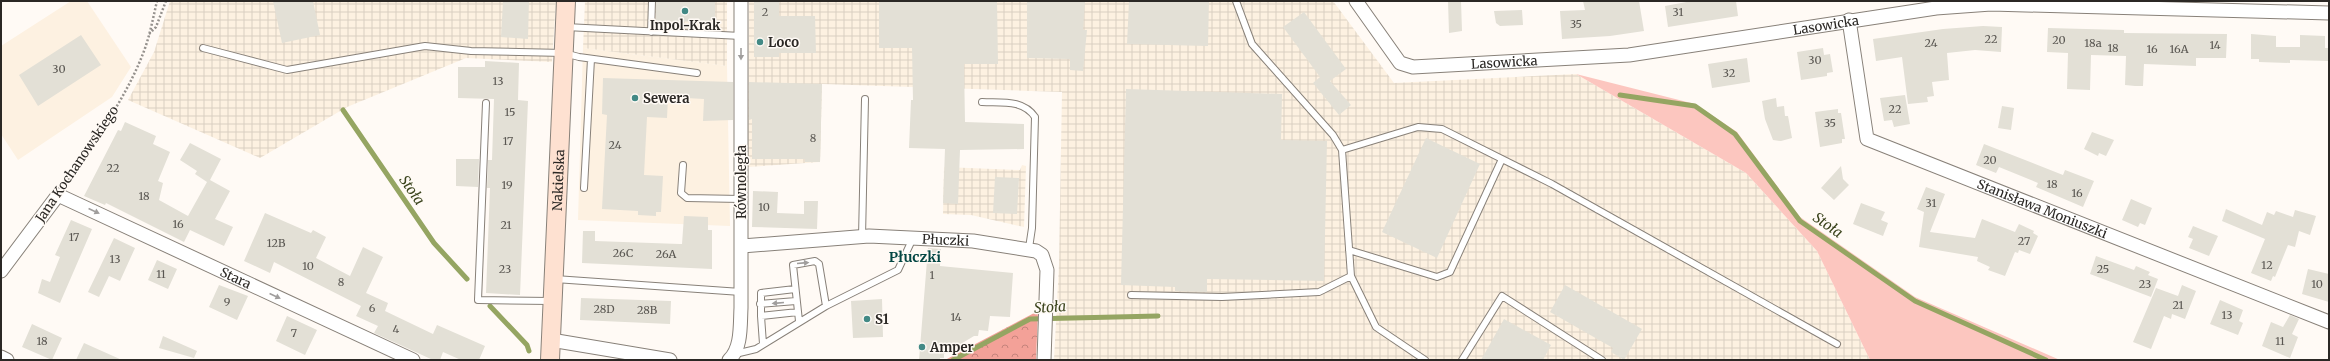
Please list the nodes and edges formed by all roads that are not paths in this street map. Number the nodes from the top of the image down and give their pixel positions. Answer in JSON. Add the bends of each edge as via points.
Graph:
{"nodes":[{"id":1,"x":566,"y":1,"type":"edge"},
{"id":2,"x":652,"y":1,"type":"edge"},
{"id":3,"x":741,"y":1,"type":"edge"},
{"id":4,"x":1236,"y":1,"type":"edge"},
{"id":5,"x":1356,"y":1,"type":"edge"},
{"id":6,"x":2329,"y":13,"type":"edge"},
{"id":7,"x":1849,"y":20,"type":"junction"},
{"id":8,"x":565,"y":26,"type":"junction"},
{"id":9,"x":651,"y":32,"type":"junction"},
{"id":10,"x":741,"y":36,"type":"junction"},
{"id":11,"x":203,"y":48,"type":"dead end"},
{"id":12,"x":564,"y":53,"type":"junction"},
{"id":13,"x":591,"y":59,"type":"junction"},
{"id":14,"x":696,"y":73,"type":"dead end"},
{"id":15,"x":865,"y":98,"type":"dead end"},
{"id":16,"x":982,"y":102,"type":"dead end"},
{"id":17,"x":486,"y":103,"type":"dead end"},
{"id":18,"x":1342,"y":150,"type":"junction"},
{"id":19,"x":1502,"y":159,"type":"junction"},
{"id":20,"x":683,"y":165,"type":"dead end"},
{"id":21,"x":584,"y":188,"type":"dead end"},
{"id":22,"x":58,"y":195,"type":"joint"},
{"id":23,"x":742,"y":199,"type":"junction"},
{"id":24,"x":862,"y":237,"type":"junction"},
{"id":25,"x":913,"y":238,"type":"junction"},
{"id":26,"x":742,"y":246,"type":"junction"},
{"id":27,"x":1029,"y":248,"type":"junction"},
{"id":28,"x":1349,"y":250,"type":"junction"},
{"id":29,"x":1,"y":271,"type":"edge"},
{"id":30,"x":1351,"y":276,"type":"junction"},
{"id":31,"x":554,"y":279,"type":"junction"},
{"id":32,"x":795,"y":289,"type":"junction"},
{"id":33,"x":741,"y":292,"type":"junction"},
{"id":34,"x":1131,"y":295,"type":"dead end"},
{"id":35,"x":552,"y":301,"type":"junction"},
{"id":36,"x":796,"y":301,"type":"junction"},
{"id":37,"x":760,"y":304,"type":"junction"},
{"id":38,"x":826,"y":306,"type":"junction"},
{"id":39,"x":798,"y":312,"type":"junction"},
{"id":40,"x":761,"y":316,"type":"junction"},
{"id":41,"x":799,"y":321,"type":"junction"},
{"id":42,"x":2329,"y":322,"type":"edge"},
{"id":43,"x":551,"y":340,"type":"junction"},
{"id":44,"x":763,"y":344,"type":"junction"},
{"id":45,"x":1837,"y":344,"type":"dead end"},
{"id":46,"x":1,"y":357,"type":"edge"},
{"id":47,"x":732,"y":357,"type":"edge"},
{"id":48,"x":7,"y":360,"type":"edge"},
{"id":49,"x":413,"y":360,"type":"edge"},
{"id":50,"x":550,"y":360,"type":"edge"},
{"id":51,"x":670,"y":360,"type":"edge"},
{"id":52,"x":1044,"y":360,"type":"edge"},
{"id":53,"x":1425,"y":360,"type":"edge"},
{"id":54,"x":1462,"y":360,"type":"edge"},
{"id":55,"x":1602,"y":360,"type":"edge"}],
"edges":[{"from":1,"to":8,"type":"street","name":"Nakielska"},
{"from":2,"to":9,"type":"lane"},
{"from":3,"to":10,"type":"street","name":"Równoległa"},
{"from":4,"to":18,"type":"lane","via":[[1252,44],[1333,135]]},
{"from":5,"to":7,"type":"street","name":"Lasowicka","via":[[1400,63],[1413,67],[1628,55]]},
{"from":6,"to":7,"type":"street","name":"Lasowicka","via":[[1991,4],[1936,8]]},
{"from":7,"to":42,"type":"street","name":"Stanisława Moniuszki","via":[[1867,138]]},
{"from":8,"to":9,"type":"lane"},
{"from":8,"to":12,"type":"street","name":"Nakielska"},
{"from":9,"to":10,"type":"lane"},
{"from":10,"to":23,"type":"street","name":"Równoległa","one_way":true},
{"from":11,"to":12,"type":"lane","via":[[287,70],[425,46],[471,51]]},
{"from":12,"to":13,"type":"lane"},
{"from":12,"to":31,"type":"street","name":"Nakielska"},
{"from":13,"to":14,"type":"lane"},
{"from":13,"to":21,"type":"lane"},
{"from":15,"to":24,"type":"lane"},
{"from":16,"to":27,"type":"lane","via":[[1020,104],[1029,108],[1035,117]]},
{"from":17,"to":35,"type":"lane","via":[[478,300]]},
{"from":18,"to":19,"type":"lane","via":[[1418,127],[1442,129]]},
{"from":18,"to":28,"type":"lane"},
{"from":19,"to":28,"type":"lane","via":[[1450,272],[1437,277]]},
{"from":19,"to":45,"type":"lane","via":[[1552,184]]},
{"from":20,"to":23,"type":"lane","via":[[682,193],[686,198]]},
{"from":22,"to":29,"type":"street","name":"Jana Kochanowskiego"},
{"from":22,"to":49,"type":"street","name":"Stara","one_way":true},
{"from":23,"to":26,"type":"street","name":"Równoległa"},
{"from":24,"to":25,"type":"street","name":"Płuczki"},
{"from":24,"to":26,"type":"street","name":"Płuczki"},
{"from":25,"to":27,"type":"street","name":"Płuczki","via":[[973,241]]},
{"from":25,"to":38,"type":"lane","via":[[898,270]]},
{"from":26,"to":33,"type":"street","name":"Równoległa"},
{"from":27,"to":52,"type":"street","via":[[1042,256],[1046,262],[1047,328]]},
{"from":28,"to":30,"type":"lane"},
{"from":30,"to":34,"type":"lane","via":[[1319,292],[1222,297]]},
{"from":30,"to":53,"type":"lane","via":[[1376,327]]},
{"from":31,"to":33,"type":"lane"},
{"from":31,"to":35,"type":"street","name":"Nakielska"},
{"from":32,"to":36,"type":"lane"},
{"from":32,"to":37,"type":"lane","via":[[763,292],[760,294]]},
{"from":32,"to":38,"type":"lane","one_way":true,"via":[[793,265],[817,262],[820,266]]},
{"from":33,"to":47,"type":"street","name":"Równoległa","via":[[739,339]]},
{"from":35,"to":43,"type":"street","name":"Nakielska"},
{"from":36,"to":37,"type":"lane","one_way":true},
{"from":36,"to":39,"type":"lane"},
{"from":37,"to":40,"type":"lane"},
{"from":38,"to":41,"type":"lane"},
{"from":39,"to":40,"type":"lane"},
{"from":39,"to":41,"type":"lane"},
{"from":40,"to":44,"type":"lane"},
{"from":41,"to":44,"type":"lane"},
{"from":43,"to":50,"type":"street","name":"Nakielska"},
{"from":43,"to":51,"type":"street"},
{"from":44,"to":47,"type":"lane"},
{"from":46,"to":48,"type":"street"},
{"from":54,"to":55,"type":"lane","via":[[1502,296]]}]}
